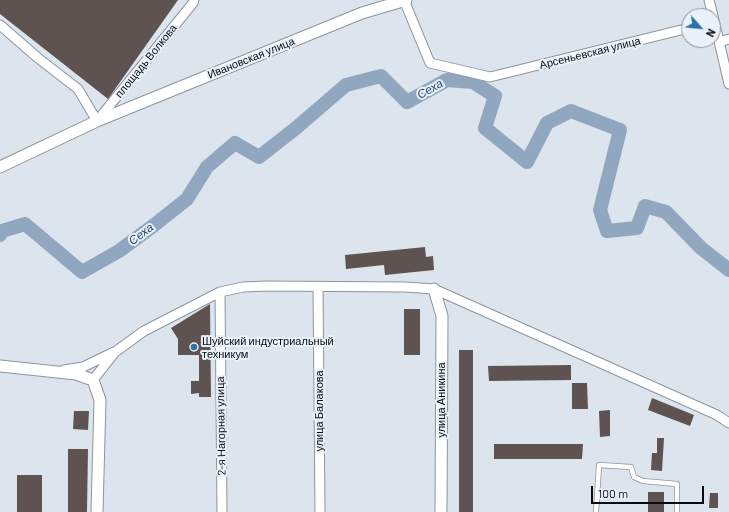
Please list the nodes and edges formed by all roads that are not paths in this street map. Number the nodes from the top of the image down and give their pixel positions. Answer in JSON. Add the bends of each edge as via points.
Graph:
{"nodes":[{"id":1,"x":194,"y":0,"type":"edge"},
{"id":2,"x":405,"y":0,"type":"edge"},
{"id":3,"x":0,"y":25,"type":"edge"},
{"id":4,"x":681,"y":30,"type":"edge"},
{"id":5,"x":720,"y":48,"type":"edge"},
{"id":6,"x":729,"y":84,"type":"edge"},
{"id":7,"x":97,"y":121,"type":"junction"},
{"id":8,"x":0,"y":167,"type":"edge"},
{"id":9,"x":318,"y":287,"type":"junction"},
{"id":10,"x":434,"y":289,"type":"junction"},
{"id":11,"x":220,"y":292,"type":"junction"},
{"id":12,"x":115,"y":352,"type":"junction"},
{"id":13,"x":0,"y":366,"type":"edge"},
{"id":14,"x":56,"y":372,"type":"junction"},
{"id":15,"x":92,"y":380,"type":"junction"},
{"id":16,"x":729,"y":423,"type":"edge"},
{"id":17,"x":97,"y":512,"type":"edge"},
{"id":18,"x":222,"y":512,"type":"edge"},
{"id":19,"x":320,"y":512,"type":"edge"},
{"id":20,"x":441,"y":512,"type":"edge"},
{"id":21,"x":596,"y":512,"type":"edge"},
{"id":22,"x":677,"y":512,"type":"edge"}],
"edges":[{"from":1,"to":7,"type":"street","name":"площадь Волкова"},
{"from":2,"to":4,"type":"street","name":"Арсеньевская улица","via":[[430,63],[490,77]]},
{"from":2,"to":7,"type":"street","name":"Ивановская улица","via":[[362,13]]},
{"from":3,"to":7,"type":"street","via":[[78,89]]},
{"from":5,"to":6,"type":"street"},
{"from":7,"to":8,"type":"street","name":"Ивановская улица"},
{"from":9,"to":10,"type":"street"},
{"from":9,"to":11,"type":"street","via":[[243,287]]},
{"from":9,"to":19,"type":"street","name":"улица Балакова"},
{"from":10,"to":16,"type":"street","via":[[710,412]]},
{"from":10,"to":20,"type":"street","name":"улица Аникина","via":[[442,316]]},
{"from":11,"to":12,"type":"street","via":[[144,331]]},
{"from":11,"to":18,"type":"street","name":"2-я Нагорная улица"},
{"from":12,"to":14,"type":"street","via":[[83,367]]},
{"from":12,"to":15,"type":"street"},
{"from":13,"to":14,"type":"street"},
{"from":14,"to":15,"type":"street","via":[[76,374]]},
{"from":15,"to":17,"type":"street","via":[[100,400]]},
{"from":21,"to":22,"type":"lane","via":[[599,465],[631,467],[634,477],[643,481],[677,484]]}]}
